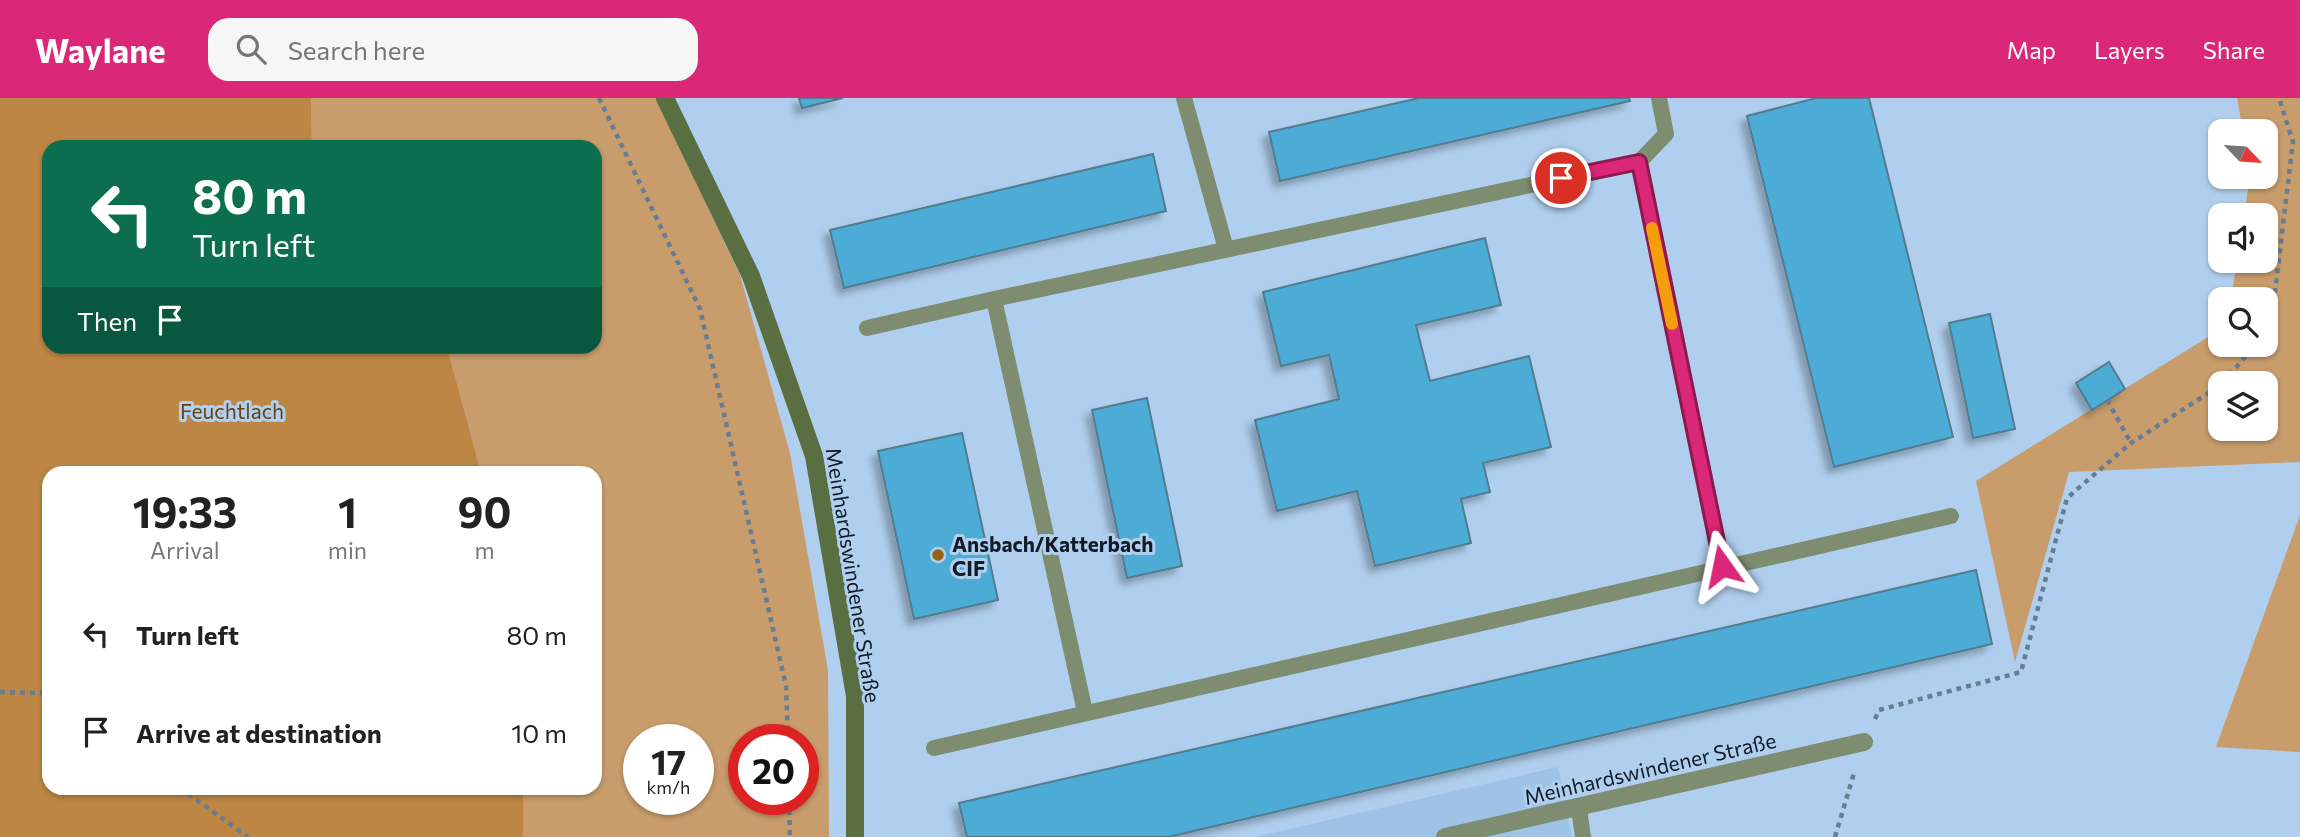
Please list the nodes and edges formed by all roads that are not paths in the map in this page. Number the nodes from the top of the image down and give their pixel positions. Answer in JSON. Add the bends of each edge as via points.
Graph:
{"nodes":[{"id":1,"x":665,"y":98,"type":"edge"},
{"id":2,"x":1184,"y":98,"type":"edge"},
{"id":3,"x":1659,"y":98,"type":"edge"},
{"id":4,"x":1639,"y":162,"type":"junction"},
{"id":5,"x":1226,"y":249,"type":"junction"},
{"id":6,"x":994,"y":299,"type":"junction"},
{"id":7,"x":867,"y":328,"type":"dead end"},
{"id":8,"x":1951,"y":516,"type":"dead end"},
{"id":9,"x":1722,"y":566,"type":"junction"},
{"id":10,"x":1085,"y":712,"type":"junction"},
{"id":11,"x":1864,"y":742,"type":"road end"},
{"id":12,"x":934,"y":748,"type":"dead end"},
{"id":13,"x":1579,"y":809,"type":"junction"},
{"id":14,"x":855,"y":837,"type":"edge"},
{"id":15,"x":1446,"y":837,"type":"edge"},
{"id":16,"x":1583,"y":837,"type":"edge"}],
"edges":[{"from":1,"to":14,"type":"street","name":"Meinhardswindener Straße","via":[[751,276],[814,456],[855,696]]},
{"from":2,"to":5,"type":"lane"},
{"from":3,"to":4,"type":"lane","via":[[1666,134]]},
{"from":4,"to":5,"type":"lane"},
{"from":4,"to":9,"type":"lane"},
{"from":5,"to":6,"type":"lane"},
{"from":6,"to":7,"type":"lane"},
{"from":6,"to":10,"type":"lane"},
{"from":8,"to":9,"type":"lane"},
{"from":9,"to":10,"type":"lane"},
{"from":10,"to":12,"type":"lane"},
{"from":11,"to":13,"type":"street","name":"Meinhardswindener Straße"},
{"from":13,"to":15,"type":"street","name":"Meinhardswindener Straße"},
{"from":13,"to":16,"type":"lane"}]}
